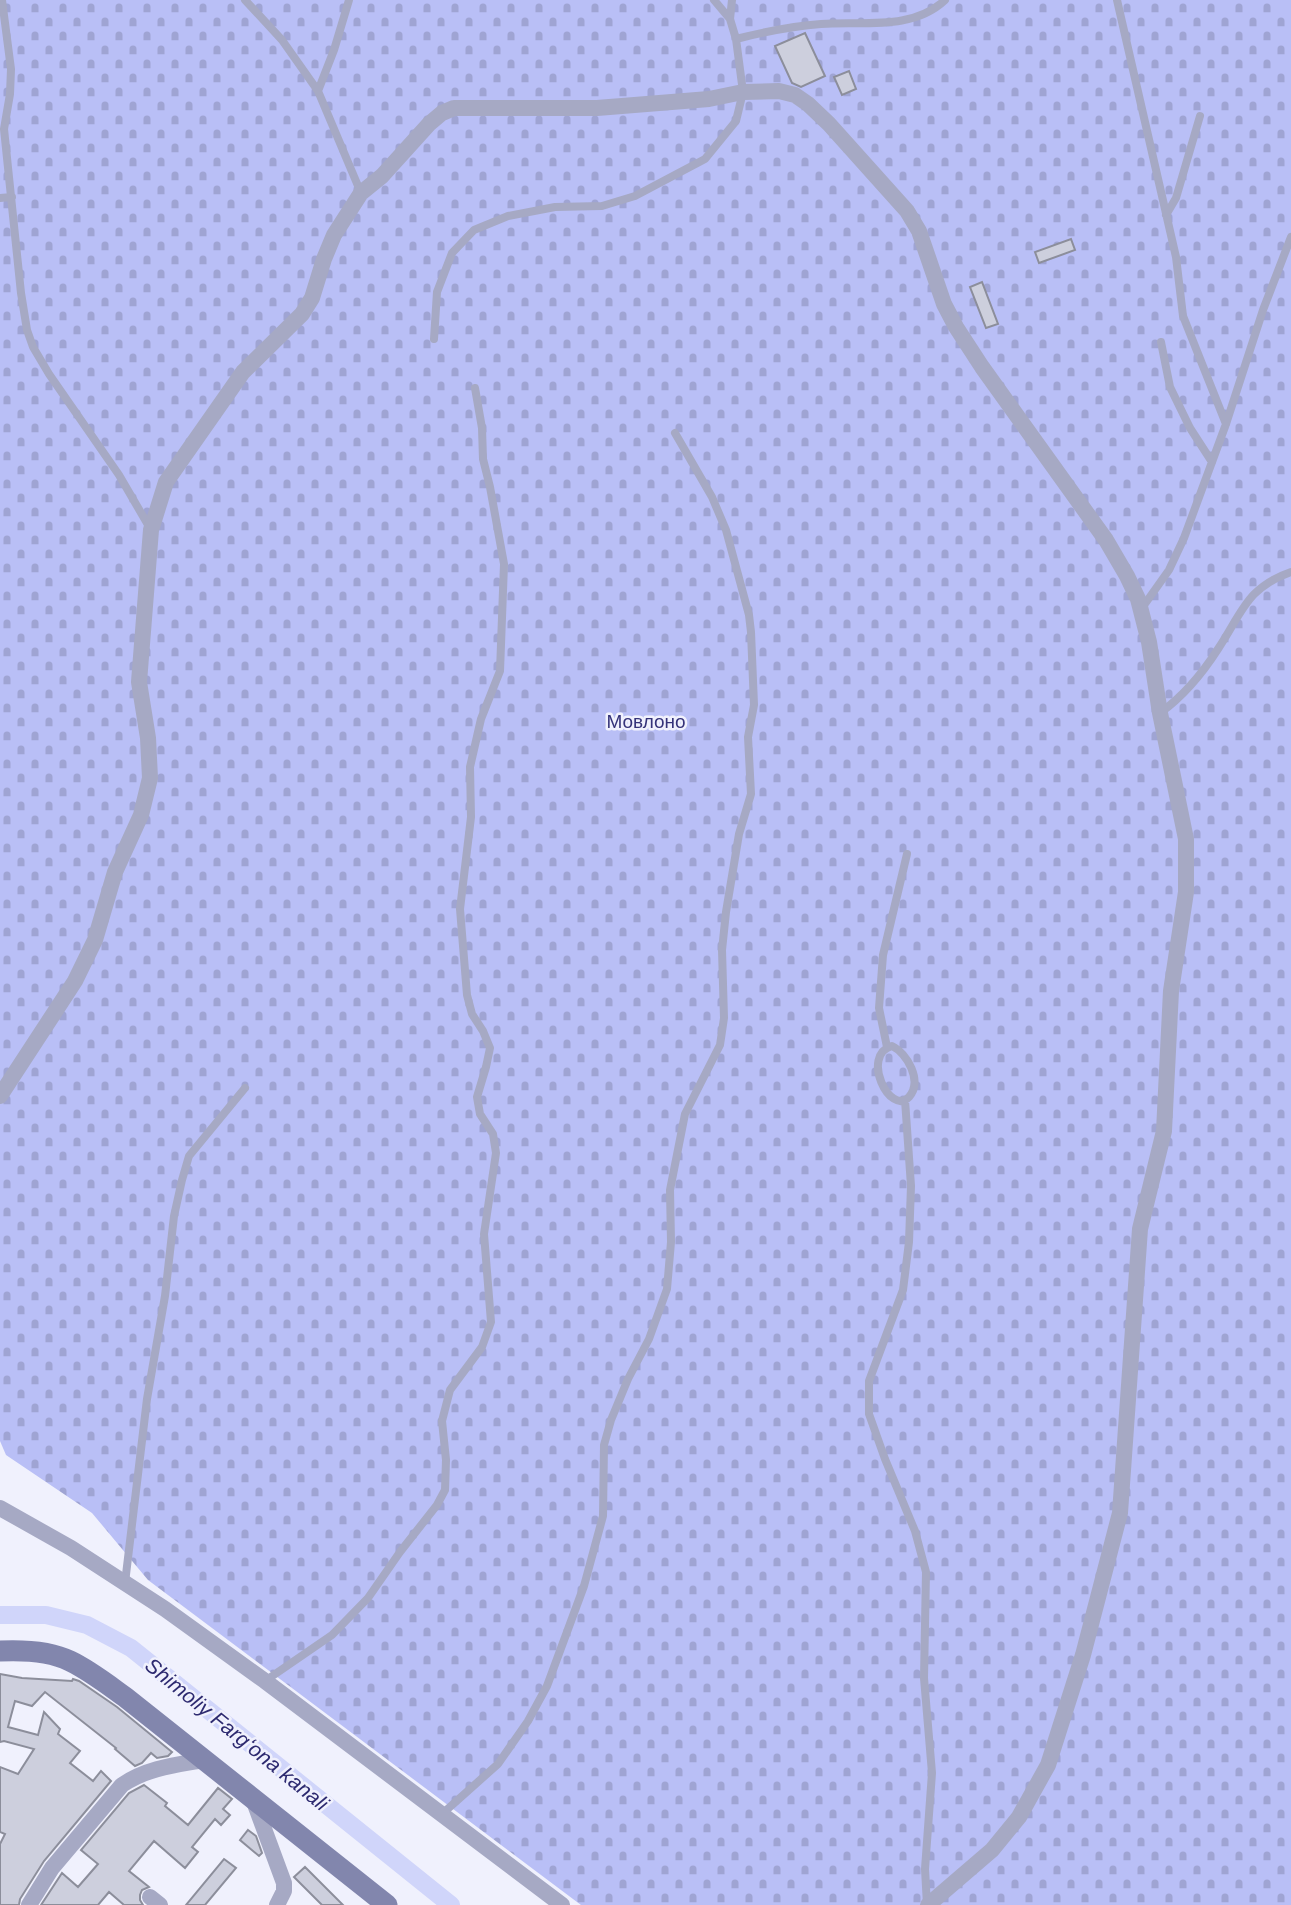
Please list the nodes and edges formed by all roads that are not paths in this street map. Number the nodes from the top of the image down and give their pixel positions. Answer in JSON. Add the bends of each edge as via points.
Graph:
{"nodes":[{"id":1,"x":2,"y":0,"type":"edge"},
{"id":2,"x":245,"y":0,"type":"edge"},
{"id":3,"x":349,"y":0,"type":"edge"},
{"id":4,"x":714,"y":0,"type":"edge"},
{"id":5,"x":732,"y":0,"type":"edge"},
{"id":6,"x":944,"y":0,"type":"edge"},
{"id":7,"x":1117,"y":0,"type":"edge"},
{"id":8,"x":730,"y":19,"type":"junction"},
{"id":9,"x":736,"y":39,"type":"junction"},
{"id":10,"x":318,"y":91,"type":"junction"},
{"id":11,"x":743,"y":92,"type":"junction"},
{"id":12,"x":1200,"y":116,"type":"dead end"},
{"id":13,"x":362,"y":193,"type":"junction"},
{"id":14,"x":12,"y":197,"type":"junction"},
{"id":15,"x":0,"y":198,"type":"edge"},
{"id":16,"x":1166,"y":215,"type":"junction"},
{"id":17,"x":1291,"y":237,"type":"edge"},
{"id":18,"x":434,"y":339,"type":"dead end"},
{"id":19,"x":1161,"y":342,"type":"dead end"},
{"id":20,"x":475,"y":388,"type":"dead end"},
{"id":21,"x":1226,"y":424,"type":"junction"},
{"id":22,"x":676,"y":433,"type":"dead end"},
{"id":23,"x":1212,"y":462,"type":"junction"},
{"id":24,"x":150,"y":530,"type":"junction"},
{"id":25,"x":1291,"y":572,"type":"edge"},
{"id":26,"x":1141,"y":611,"type":"junction"},
{"id":27,"x":1160,"y":713,"type":"junction"},
{"id":28,"x":906,"y":854,"type":"dead end"},
{"id":29,"x":887,"y":1048,"type":"junction"},
{"id":30,"x":245,"y":1088,"type":"dead end"},
{"id":31,"x":0,"y":1096,"type":"edge"},
{"id":32,"x":905,"y":1100,"type":"junction"},
{"id":33,"x":0,"y":1508,"type":"edge"},
{"id":34,"x":125,"y":1583,"type":"junction"},
{"id":35,"x":0,"y":1651,"type":"edge"},
{"id":36,"x":265,"y":1681,"type":"junction"},
{"id":37,"x":204,"y":1760,"type":"junction"},
{"id":38,"x":253,"y":1799,"type":"junction"},
{"id":39,"x":442,"y":1814,"type":"junction"},
{"id":40,"x":29,"y":1905,"type":"edge"},
{"id":41,"x":277,"y":1905,"type":"edge"},
{"id":42,"x":387,"y":1905,"type":"edge"},
{"id":43,"x":562,"y":1905,"type":"edge"},
{"id":44,"x":928,"y":1905,"type":"edge"}],
"edges":[{"from":1,"to":14,"type":"lane","via":[[10,69],[4,129]]},
{"from":2,"to":10,"type":"lane","via":[[282,40]]},
{"from":3,"to":10,"type":"lane"},
{"from":4,"to":8,"type":"lane"},
{"from":5,"to":8,"type":"lane"},
{"from":6,"to":9,"type":"lane","via":[[910,20],[821,24]]},
{"from":7,"to":16,"type":"lane"},
{"from":8,"to":9,"type":"lane"},
{"from":9,"to":11,"type":"lane"},
{"from":10,"to":13,"type":"lane"},
{"from":11,"to":13,"type":"street","via":[[597,108],[454,108],[429,124]]},
{"from":11,"to":18,"type":"lane","via":[[736,121],[705,159],[635,196],[602,206],[555,207],[508,216],[474,230],[452,253],[437,292]]},
{"from":11,"to":26,"type":"street","via":[[779,90],[808,104],[907,211],[956,327],[1106,540]]},
{"from":12,"to":16,"type":"lane","via":[[1176,198]]},
{"from":13,"to":24,"type":"street","via":[[334,235],[302,314],[243,372],[166,482]]},
{"from":14,"to":15,"type":"lane"},
{"from":14,"to":24,"type":"lane","via":[[21,292],[33,347],[119,475]]},
{"from":16,"to":21,"type":"lane","via":[[1183,316]]},
{"from":17,"to":21,"type":"lane"},
{"from":19,"to":23,"type":"lane","via":[[1170,387]]},
{"from":20,"to":36,"type":"lane","via":[[483,459],[505,564],[500,671],[481,719],[470,767],[471,817],[460,909],[467,995],[490,1048],[477,1097],[496,1153],[484,1234],[491,1322],[482,1347],[450,1390],[442,1421],[445,1490],[437,1505],[368,1598],[332,1635]]},
{"from":21,"to":23,"type":"lane"},
{"from":22,"to":39,"type":"lane","via":[[726,530],[751,632],[751,794],[726,912],[720,1045],[685,1114],[670,1190],[667,1289],[604,1445],[603,1516],[584,1586],[547,1686],[527,1721],[498,1764]]},
{"from":23,"to":26,"type":"lane","via":[[1169,570]]},
{"from":24,"to":31,"type":"street","via":[[139,682],[150,778],[141,815],[75,981]]},
{"from":25,"to":27,"type":"lane","via":[[1266,584],[1245,602],[1194,683]]},
{"from":26,"to":27,"type":"street"},
{"from":27,"to":44,"type":"street","via":[[1185,839],[1186,892],[1171,991],[1164,1131],[1140,1229],[1120,1513],[1048,1765],[1019,1816],[992,1850]]},
{"from":28,"to":29,"type":"lane","via":[[883,955],[879,1008]]},
{"from":29,"to":32,"type":"lane","via":[[904,1055],[913,1074],[912,1092]]},
{"from":29,"to":32,"type":"lane","via":[[878,1059],[882,1082],[891,1098]]},
{"from":30,"to":34,"type":"lane","via":[[189,1156],[182,1180],[147,1399]]},
{"from":32,"to":44,"type":"lane","via":[[911,1186],[909,1242],[903,1290],[869,1381],[869,1413],[926,1572],[924,1678],[932,1773],[925,1869]]},
{"from":33,"to":34,"type":"street"},
{"from":34,"to":36,"type":"street"},
{"from":35,"to":37,"type":"street","via":[[69,1660],[125,1697]]},
{"from":36,"to":39,"type":"street"},
{"from":37,"to":38,"type":"street"},
{"from":37,"to":40,"type":"street","via":[[147,1772],[122,1785],[52,1868]]},
{"from":38,"to":41,"type":"street","via":[[284,1883]]},
{"from":38,"to":42,"type":"street"},
{"from":39,"to":43,"type":"street"}]}
